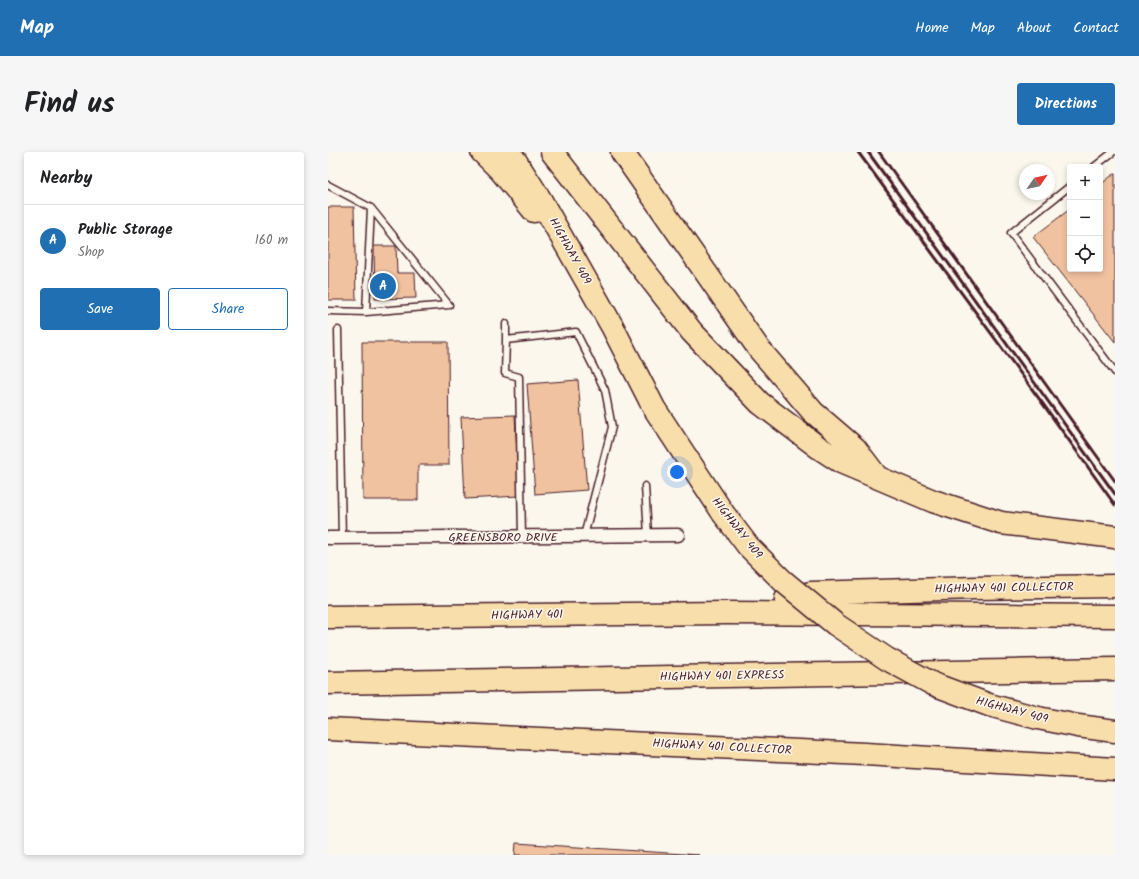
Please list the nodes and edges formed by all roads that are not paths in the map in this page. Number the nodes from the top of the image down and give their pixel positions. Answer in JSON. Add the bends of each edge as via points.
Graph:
{"nodes":[{"id":1,"x":482,"y":152,"type":"edge"},
{"id":2,"x":507,"y":152,"type":"edge"},
{"id":3,"x":552,"y":152,"type":"edge"},
{"id":4,"x":622,"y":152,"type":"edge"},
{"id":5,"x":1112,"y":152,"type":"edge"},
{"id":6,"x":1098,"y":164,"type":"edge"},
{"id":7,"x":328,"y":185,"type":"edge"},
{"id":8,"x":1067,"y":188,"type":"edge"},
{"id":9,"x":371,"y":208,"type":"junction"},
{"id":10,"x":577,"y":264,"type":"junction"},
{"id":11,"x":328,"y":311,"type":"edge"},
{"id":12,"x":366,"y":312,"type":"junction"},
{"id":13,"x":506,"y":324,"type":"dead end"},
{"id":14,"x":338,"y":330,"type":"dead end"},
{"id":15,"x":506,"y":340,"type":"junction"},
{"id":16,"x":1115,"y":372,"type":"edge"},
{"id":17,"x":879,"y":479,"type":"junction"},
{"id":18,"x":645,"y":486,"type":"dead end"},
{"id":19,"x":648,"y":535,"type":"junction"},
{"id":20,"x":678,"y":535,"type":"dead end"},
{"id":21,"x":522,"y":536,"type":"junction"},
{"id":22,"x":584,"y":536,"type":"junction"},
{"id":23,"x":1115,"y":537,"type":"edge"},
{"id":24,"x":328,"y":538,"type":"edge"},
{"id":25,"x":342,"y":538,"type":"junction"},
{"id":26,"x":1115,"y":586,"type":"edge"},
{"id":27,"x":727,"y":612,"type":"junction"},
{"id":28,"x":1115,"y":616,"type":"edge"},
{"id":29,"x":328,"y":617,"type":"edge"},
{"id":30,"x":1115,"y":669,"type":"edge"},
{"id":31,"x":328,"y":683,"type":"edge"},
{"id":32,"x":328,"y":729,"type":"edge"},
{"id":33,"x":1115,"y":731,"type":"edge"},
{"id":34,"x":1115,"y":769,"type":"edge"}],
"edges":[{"from":1,"to":10,"type":"highway","via":[[501,171]]},
{"from":2,"to":10,"type":"highway","name":"HIGHWAY 409","via":[[540,198]]},
{"from":3,"to":17,"type":"highway","via":[[692,332],[735,378],[760,402],[818,447],[841,462]]},
{"from":4,"to":17,"type":"highway","via":[[759,349],[813,412],[855,448]]},
{"from":5,"to":6,"type":"lane"},
{"from":7,"to":9,"type":"lane"},
{"from":8,"to":16,"type":"lane","via":[[1011,233]]},
{"from":9,"to":12,"type":"lane"},
{"from":9,"to":12,"type":"lane","via":[[449,305]]},
{"from":10,"to":33,"type":"highway","name":"HIGHWAY 409","bridge":true,"via":[[654,408],[723,513],[748,546],[783,580],[836,624],[887,659],[940,686],[989,705],[1038,718]]},
{"from":11,"to":12,"type":"lane"},
{"from":13,"to":15,"type":"lane"},
{"from":14,"to":25,"type":"lane"},
{"from":15,"to":21,"type":"lane","via":[[505,373],[520,377]]},
{"from":15,"to":22,"type":"lane","via":[[576,332],[605,390],[612,427]]},
{"from":17,"to":23,"type":"highway","via":[[932,502],[1001,523]]},
{"from":18,"to":19,"type":"lane"},
{"from":19,"to":20,"type":"street","name":"GREENSBORO DRIVE"},
{"from":19,"to":22,"type":"street","name":"GREENSBORO DRIVE"},
{"from":21,"to":22,"type":"street","name":"GREENSBORO DRIVE"},
{"from":21,"to":25,"type":"street","name":"GREENSBORO DRIVE"},
{"from":24,"to":25,"type":"street","name":"GREENSBORO DRIVE"},
{"from":26,"to":27,"type":"highway","name":"HIGHWAY 401 COLLECTOR","via":[[811,593]]},
{"from":27,"to":28,"type":"highway"},
{"from":27,"to":29,"type":"highway","name":"HIGHWAY 401"},
{"from":30,"to":31,"type":"highway","name":"HIGHWAY 401 EXPRESS"},
{"from":32,"to":34,"type":"highway","name":"HIGHWAY 401 COLLECTOR","via":[[865,754]]}]}
